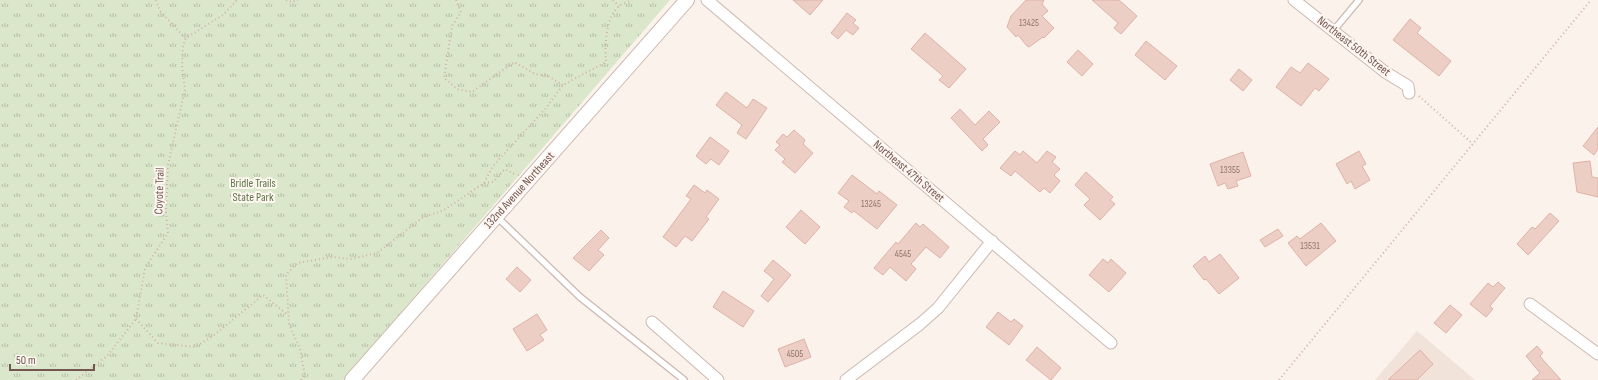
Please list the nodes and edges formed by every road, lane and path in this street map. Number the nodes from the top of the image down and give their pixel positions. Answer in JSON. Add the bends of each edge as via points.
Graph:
{"nodes":[{"id":1,"x":156,"y":0,"type":"edge"},
{"id":2,"x":237,"y":0,"type":"edge"},
{"id":3,"x":286,"y":0,"type":"edge"},
{"id":4,"x":298,"y":0,"type":"edge"},
{"id":5,"x":456,"y":0,"type":"edge"},
{"id":6,"x":613,"y":0,"type":"edge"},
{"id":7,"x":632,"y":0,"type":"edge"},
{"id":8,"x":687,"y":0,"type":"edge"},
{"id":9,"x":707,"y":0,"type":"edge"},
{"id":10,"x":1294,"y":0,"type":"edge"},
{"id":11,"x":1360,"y":0,"type":"edge"},
{"id":12,"x":1591,"y":0,"type":"edge"},
{"id":13,"x":619,"y":6,"type":"junction"},
{"id":14,"x":1334,"y":30,"type":"junction"},
{"id":15,"x":186,"y":38,"type":"junction"},
{"id":16,"x":562,"y":85,"type":"junction"},
{"id":17,"x":1408,"y":90,"type":"joint"},
{"id":18,"x":1473,"y":144,"type":"junction"},
{"id":19,"x":527,"y":181,"type":"junction"},
{"id":20,"x":484,"y":183,"type":"junction"},
{"id":21,"x":496,"y":216,"type":"junction"},
{"id":22,"x":992,"y":241,"type":"junction"},
{"id":23,"x":1530,"y":304,"type":"dead end"},
{"id":24,"x":288,"y":316,"type":"junction"},
{"id":25,"x":136,"y":319,"type":"junction"},
{"id":26,"x":652,"y":322,"type":"dead end"},
{"id":27,"x":1111,"y":343,"type":"dead end"},
{"id":28,"x":1598,"y":354,"type":"edge"},
{"id":29,"x":76,"y":380,"type":"edge"},
{"id":30,"x":302,"y":380,"type":"edge"},
{"id":31,"x":352,"y":380,"type":"edge"},
{"id":32,"x":684,"y":380,"type":"edge"},
{"id":33,"x":718,"y":380,"type":"edge"},
{"id":34,"x":846,"y":380,"type":"edge"},
{"id":35,"x":1279,"y":380,"type":"edge"}],
"edges":[{"from":1,"to":15,"type":"path","via":[[160,11]]},
{"from":2,"to":15,"type":"path","via":[[223,15]]},
{"from":3,"to":4,"type":"path"},
{"from":5,"to":16,"type":"path","via":[[461,12],[452,26],[444,78],[457,89],[472,92],[514,62],[535,74],[548,76]]},
{"from":6,"to":13,"type":"path"},
{"from":7,"to":13,"type":"path"},
{"from":8,"to":19,"type":"street","name":"132nd Avenue Northeast"},
{"from":9,"to":22,"type":"street","name":"Northeast 47th Street"},
{"from":10,"to":14,"type":"street","name":"Northeast 50th Street"},
{"from":11,"to":14,"type":"lane"},
{"from":12,"to":18,"type":"path"},
{"from":13,"to":16,"type":"path","via":[[614,12],[604,41],[606,62]]},
{"from":14,"to":17,"type":"street","name":"Northeast 50th Street"},
{"from":15,"to":25,"type":"path","name":"Coyote Trail","via":[[182,66],[185,89],[168,164],[168,233],[145,268]]},
{"from":16,"to":20,"type":"path","via":[[546,108],[493,166]]},
{"from":17,"to":18,"type":"path"},
{"from":18,"to":35,"type":"path"},
{"from":19,"to":20,"type":"path","via":[[505,169],[493,182]]},
{"from":19,"to":21,"type":"street","name":"132nd Avenue Northeast"},
{"from":20,"to":24,"type":"path","via":[[444,210],[422,218],[377,253],[351,259],[333,257],[297,263],[286,275]]},
{"from":21,"to":31,"type":"street","name":"132nd Avenue Northeast"},
{"from":21,"to":32,"type":"lane","via":[[580,297]]},
{"from":22,"to":27,"type":"street","name":"Northeast 47th Street"},
{"from":22,"to":34,"type":"street","via":[[932,314]]},
{"from":23,"to":28,"type":"street"},
{"from":24,"to":25,"type":"path","via":[[262,295],[213,336],[194,347],[158,343]]},
{"from":24,"to":30,"type":"path","via":[[300,349],[305,376]]},
{"from":25,"to":29,"type":"path","name":"Coyote Trail","via":[[107,356]]},
{"from":26,"to":33,"type":"street"}]}
